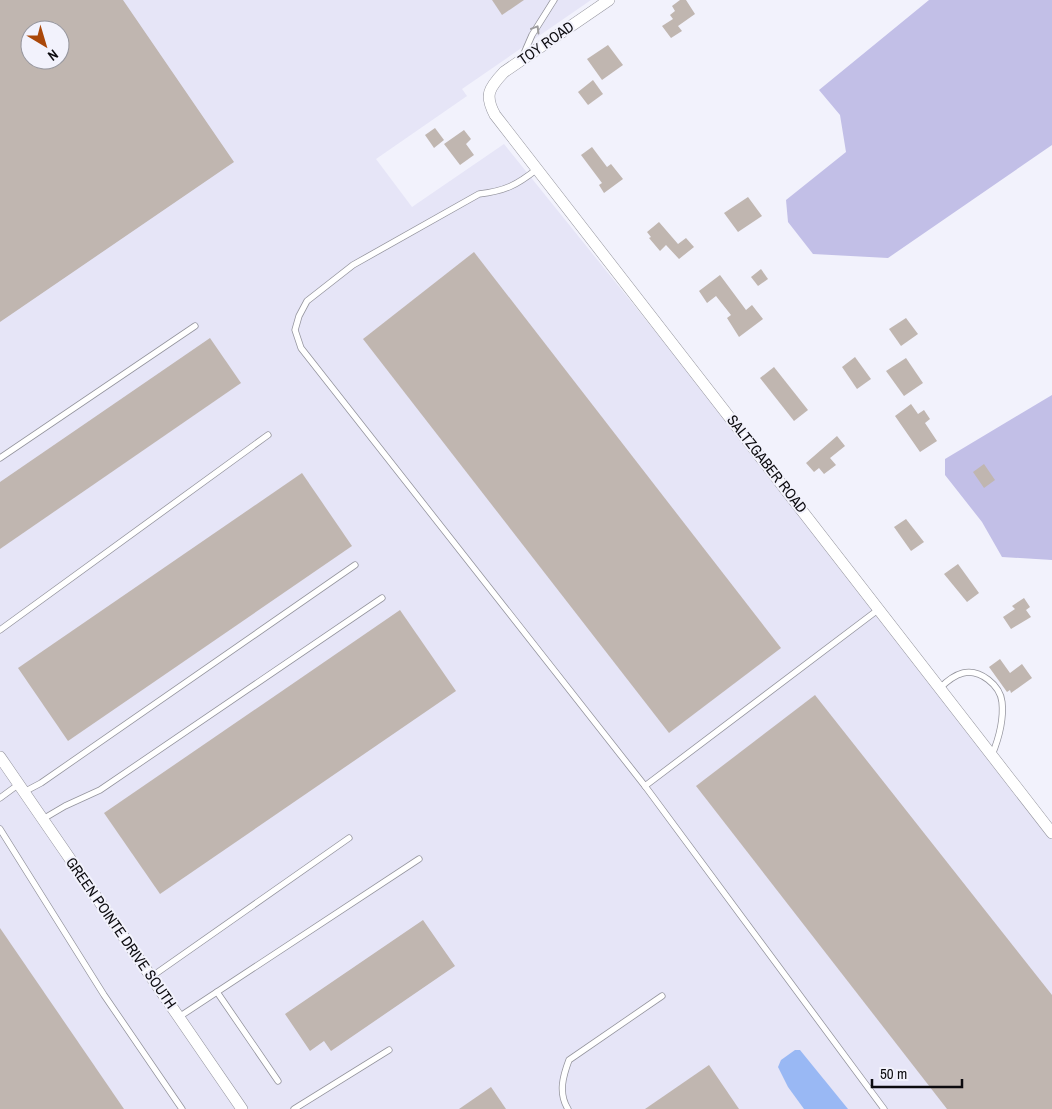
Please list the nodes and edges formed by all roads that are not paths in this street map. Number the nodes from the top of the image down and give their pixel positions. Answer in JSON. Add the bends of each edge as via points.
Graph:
{"nodes":[{"id":1,"x":554,"y":0,"type":"edge"},
{"id":2,"x":609,"y":0,"type":"edge"},
{"id":3,"x":522,"y":60,"type":"junction"},
{"id":4,"x":488,"y":93,"type":"joint"},
{"id":5,"x":537,"y":170,"type":"junction"},
{"id":6,"x":195,"y":326,"type":"dead end"},
{"id":7,"x":268,"y":435,"type":"dead end"},
{"id":8,"x":0,"y":458,"type":"edge"},
{"id":9,"x":355,"y":565,"type":"dead end"},
{"id":10,"x":382,"y":598,"type":"dead end"},
{"id":11,"x":879,"y":609,"type":"junction"},
{"id":12,"x":0,"y":630,"type":"edge"},
{"id":13,"x":940,"y":688,"type":"junction"},
{"id":14,"x":992,"y":755,"type":"junction"},
{"id":15,"x":0,"y":757,"type":"edge"},
{"id":16,"x":4,"y":769,"type":"edge"},
{"id":17,"x":646,"y":786,"type":"junction"},
{"id":18,"x":21,"y":788,"type":"junction"},
{"id":19,"x":0,"y":798,"type":"edge"},
{"id":20,"x":43,"y":820,"type":"junction"},
{"id":21,"x":0,"y":829,"type":"edge"},
{"id":22,"x":1052,"y":832,"type":"edge"},
{"id":23,"x":349,"y":838,"type":"dead end"},
{"id":24,"x":419,"y":859,"type":"dead end"},
{"id":25,"x":151,"y":977,"type":"junction"},
{"id":26,"x":217,"y":992,"type":"junction"},
{"id":27,"x":662,"y":996,"type":"dead end"},
{"id":28,"x":179,"y":1017,"type":"junction"},
{"id":29,"x":388,"y":1050,"type":"dead end"},
{"id":30,"x":278,"y":1081,"type":"dead end"},
{"id":31,"x":182,"y":1109,"type":"edge"},
{"id":32,"x":242,"y":1109,"type":"edge"},
{"id":33,"x":294,"y":1109,"type":"edge"},
{"id":34,"x":568,"y":1109,"type":"edge"},
{"id":35,"x":884,"y":1109,"type":"edge"}],
"edges":[{"from":3,"to":1,"type":"lane","one_way":true,"via":[[532,35]]},
{"from":2,"to":3,"type":"street","name":"TOY ROAD"},
{"from":3,"to":4,"type":"street","name":"TOY ROAD","via":[[504,72]]},
{"from":4,"to":5,"type":"street","name":"SALTZGABER ROAD","via":[[495,115]]},
{"from":5,"to":11,"type":"street","name":"SALTZGABER ROAD"},
{"from":5,"to":17,"type":"lane","via":[[498,192],[479,194],[353,265],[307,301],[296,330],[301,348]]},
{"from":6,"to":8,"type":"lane"},
{"from":7,"to":12,"type":"lane"},
{"from":9,"to":18,"type":"lane","via":[[49,777]]},
{"from":10,"to":20,"type":"lane","via":[[100,790]]},
{"from":11,"to":13,"type":"street","name":"SALTZGABER ROAD"},
{"from":11,"to":17,"type":"lane"},
{"from":13,"to":14,"type":"street","name":"SALTZGABER ROAD"},
{"from":13,"to":14,"type":"lane","via":[[963,673],[981,674],[996,687],[1002,701],[1001,727]]},
{"from":14,"to":22,"type":"street","name":"SALTZGABER ROAD"},
{"from":15,"to":16,"type":"street","name":"GREEN POINTE DRIVE SOUTH"},
{"from":16,"to":18,"type":"street","name":"GREEN POINTE DRIVE SOUTH"},
{"from":17,"to":35,"type":"lane"},
{"from":18,"to":19,"type":"lane"},
{"from":18,"to":20,"type":"street","name":"GREEN POINTE DRIVE SOUTH"},
{"from":20,"to":25,"type":"street","name":"GREEN POINTE DRIVE SOUTH"},
{"from":21,"to":31,"type":"lane","via":[[104,995]]},
{"from":23,"to":25,"type":"lane"},
{"from":24,"to":26,"type":"lane"},
{"from":25,"to":28,"type":"street","name":"GREEN POINTE DRIVE SOUTH"},
{"from":26,"to":28,"type":"lane"},
{"from":26,"to":30,"type":"lane"},
{"from":27,"to":34,"type":"lane","via":[[569,1060],[563,1077],[563,1094]]},
{"from":28,"to":32,"type":"street","name":"GREEN POINTE DRIVE SOUTH"},
{"from":29,"to":33,"type":"lane"}]}
